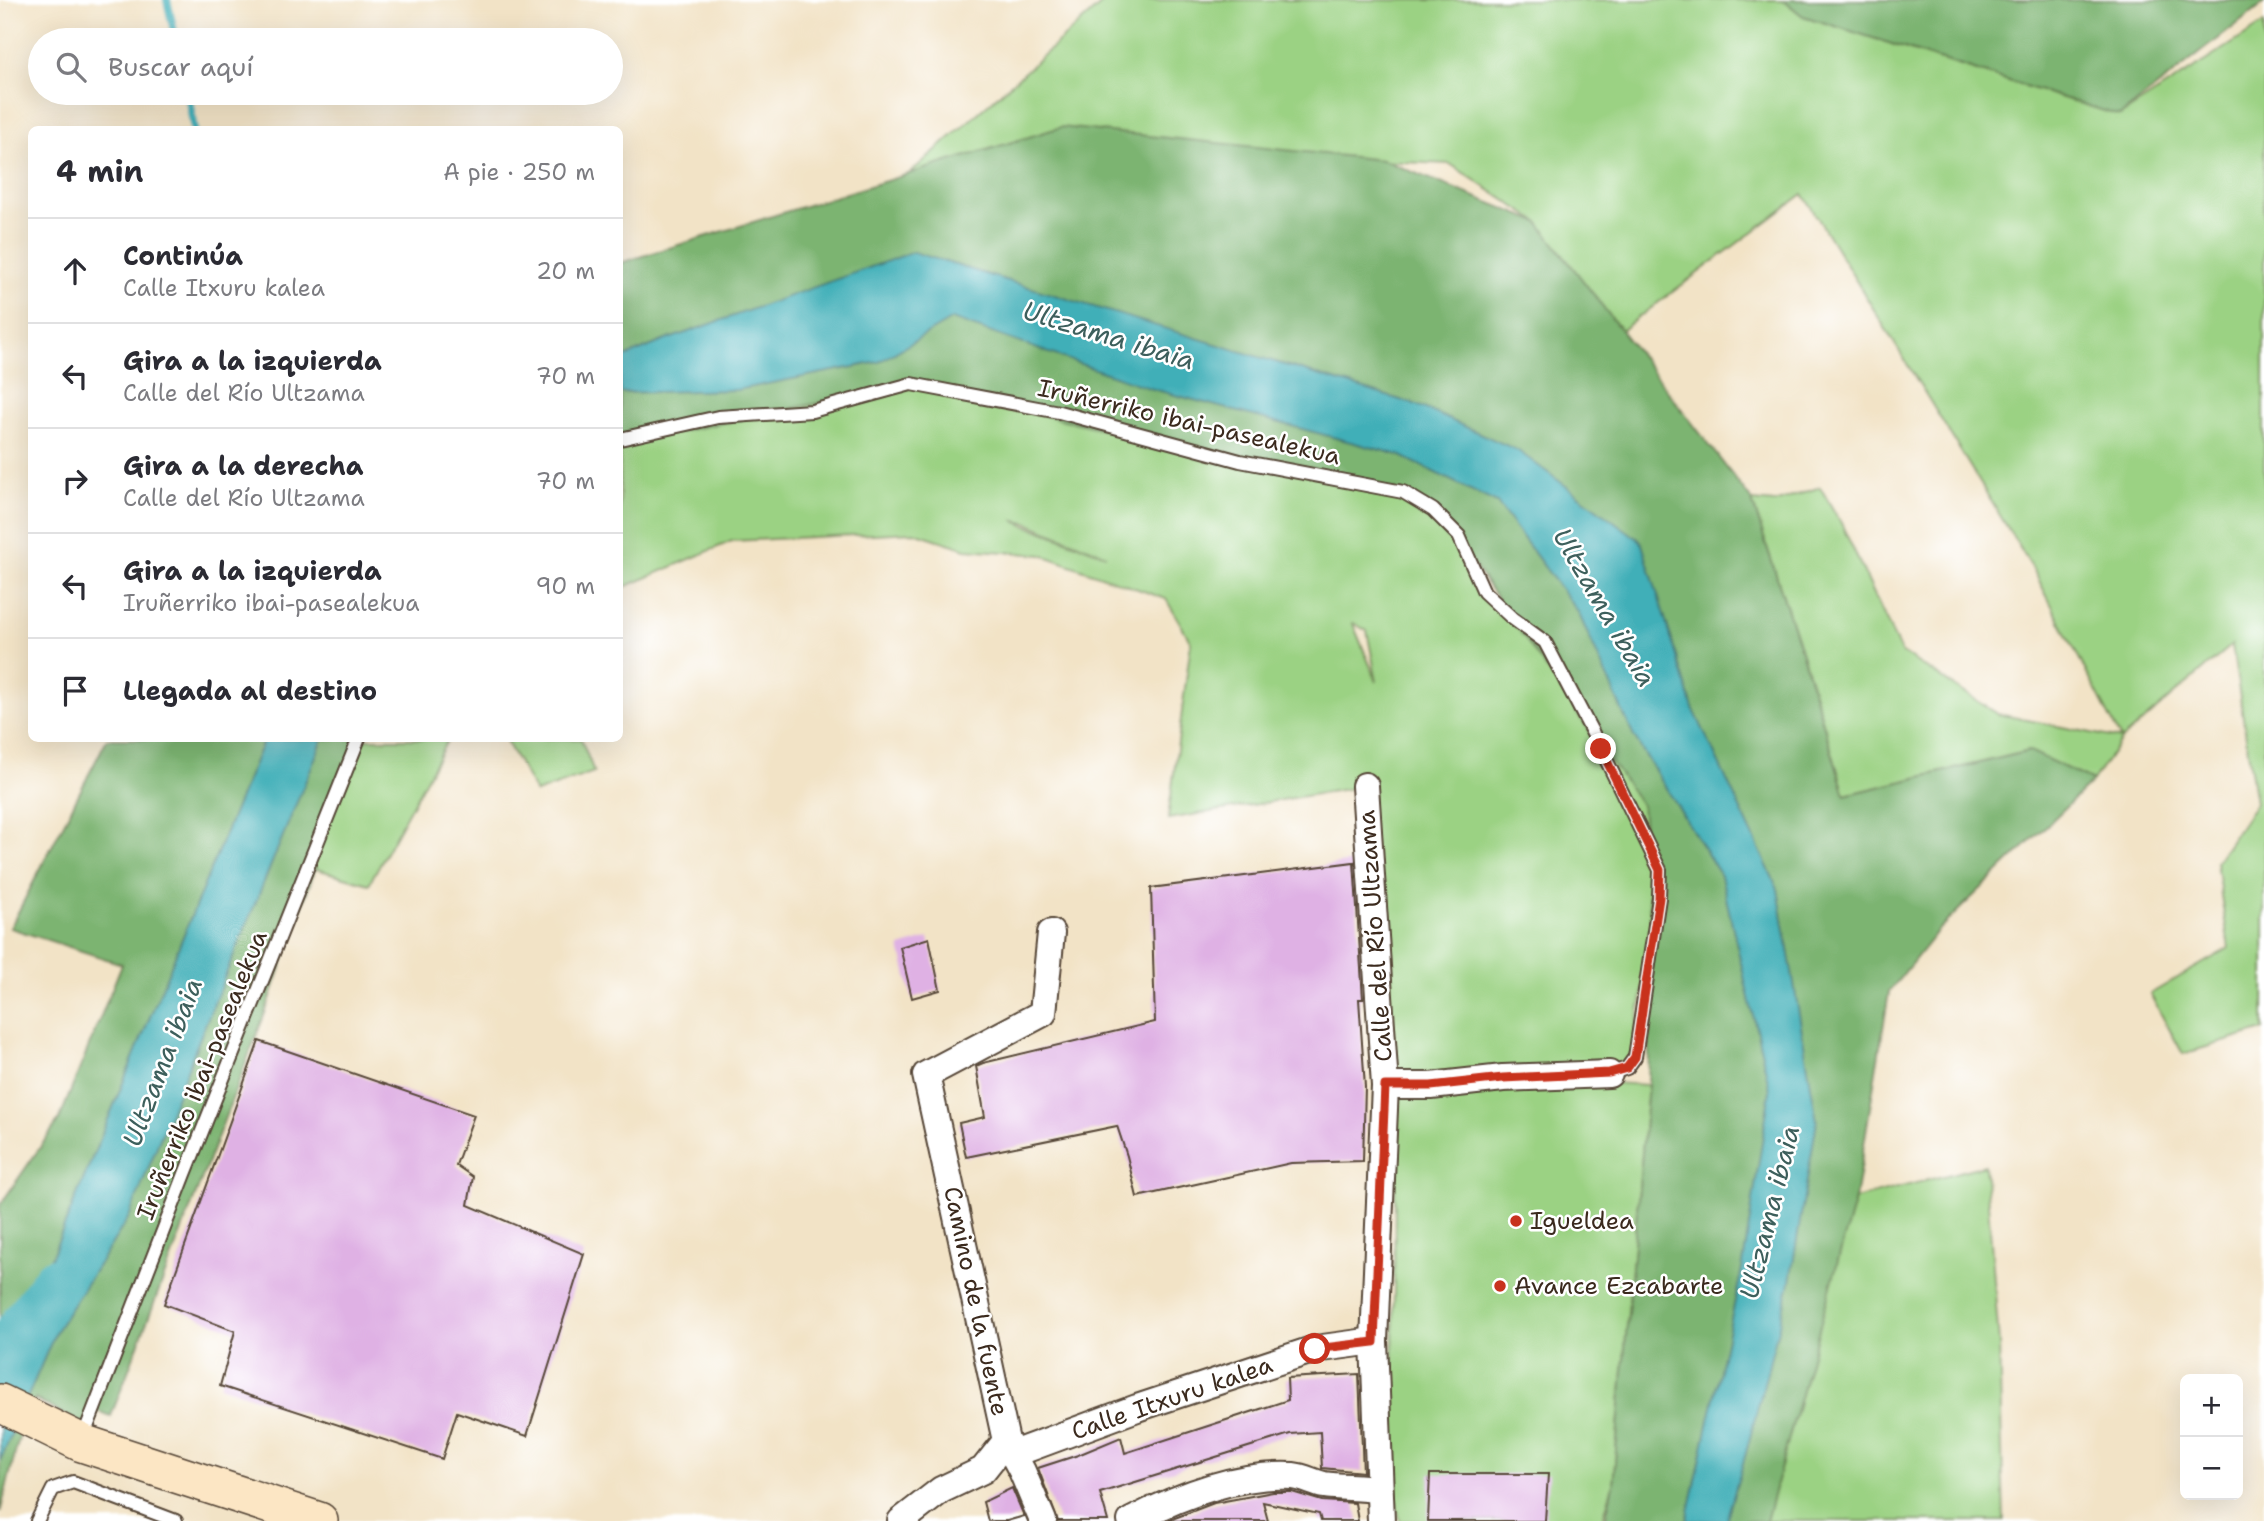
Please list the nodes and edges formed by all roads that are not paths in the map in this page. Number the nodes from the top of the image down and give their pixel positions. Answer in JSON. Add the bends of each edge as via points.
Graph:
{"nodes":[{"id":1,"x":623,"y":438,"type":"edge"},
{"id":2,"x":357,"y":742,"type":"edge"},
{"id":3,"x":1365,"y":786,"type":"dead end"},
{"id":4,"x":1052,"y":933,"type":"dead end"},
{"id":5,"x":1609,"y":1073,"type":"joint"},
{"id":6,"x":1385,"y":1086,"type":"junction"},
{"id":7,"x":1374,"y":1342,"type":"junction"},
{"id":8,"x":0,"y":1403,"type":"edge"},
{"id":9,"x":84,"y":1435,"type":"junction"},
{"id":10,"x":1010,"y":1447,"type":"junction"},
{"id":11,"x":1379,"y":1490,"type":"junction"},
{"id":12,"x":279,"y":1515,"type":"edge"},
{"id":13,"x":37,"y":1521,"type":"edge"},
{"id":14,"x":176,"y":1521,"type":"edge"},
{"id":15,"x":319,"y":1521,"type":"edge"},
{"id":16,"x":901,"y":1521,"type":"edge"},
{"id":17,"x":1043,"y":1521,"type":"edge"},
{"id":18,"x":1131,"y":1521,"type":"edge"},
{"id":19,"x":1381,"y":1521,"type":"edge"}],
"edges":[{"from":1,"to":5,"type":"lane","name":"Iruñerriko ibai-pasealekua","via":[[718,417],[812,411],[911,384],[1059,412],[1240,461],[1404,492],[1433,510],[1459,536],[1484,592],[1545,642],[1660,870],[1635,1057],[1627,1068]]},
{"from":2,"to":9,"type":"lane","name":"Iruñerriko ibai-pasealekua"},
{"from":3,"to":6,"type":"street","name":"Calle del Río Ultzama"},
{"from":4,"to":10,"type":"street","name":"Camino de la fuente","via":[[1043,1013],[926,1075]]},
{"from":5,"to":6,"type":"street","name":"Calle del Río Ultzama"},
{"from":6,"to":7,"type":"street","name":"Calle del Río Ultzama"},
{"from":7,"to":10,"type":"street","name":"Calle Itxuru kalea","via":[[1315,1349]]},
{"from":7,"to":11,"type":"street","name":"Calle del Río Ultzama"},
{"from":8,"to":9,"type":"street"},
{"from":9,"to":12,"type":"street"},
{"from":10,"to":16,"type":"street","via":[[983,1470],[941,1490]]},
{"from":10,"to":17,"type":"street","name":"Camino de la fuente"},
{"from":11,"to":18,"type":"street","via":[[1324,1485],[1295,1476],[1256,1478],[1198,1492]]},
{"from":11,"to":19,"type":"street","name":"Calle del Río Ultzama"},
{"from":12,"to":15,"type":"street"},
{"from":13,"to":14,"type":"lane","via":[[53,1489],[73,1482]]}]}
